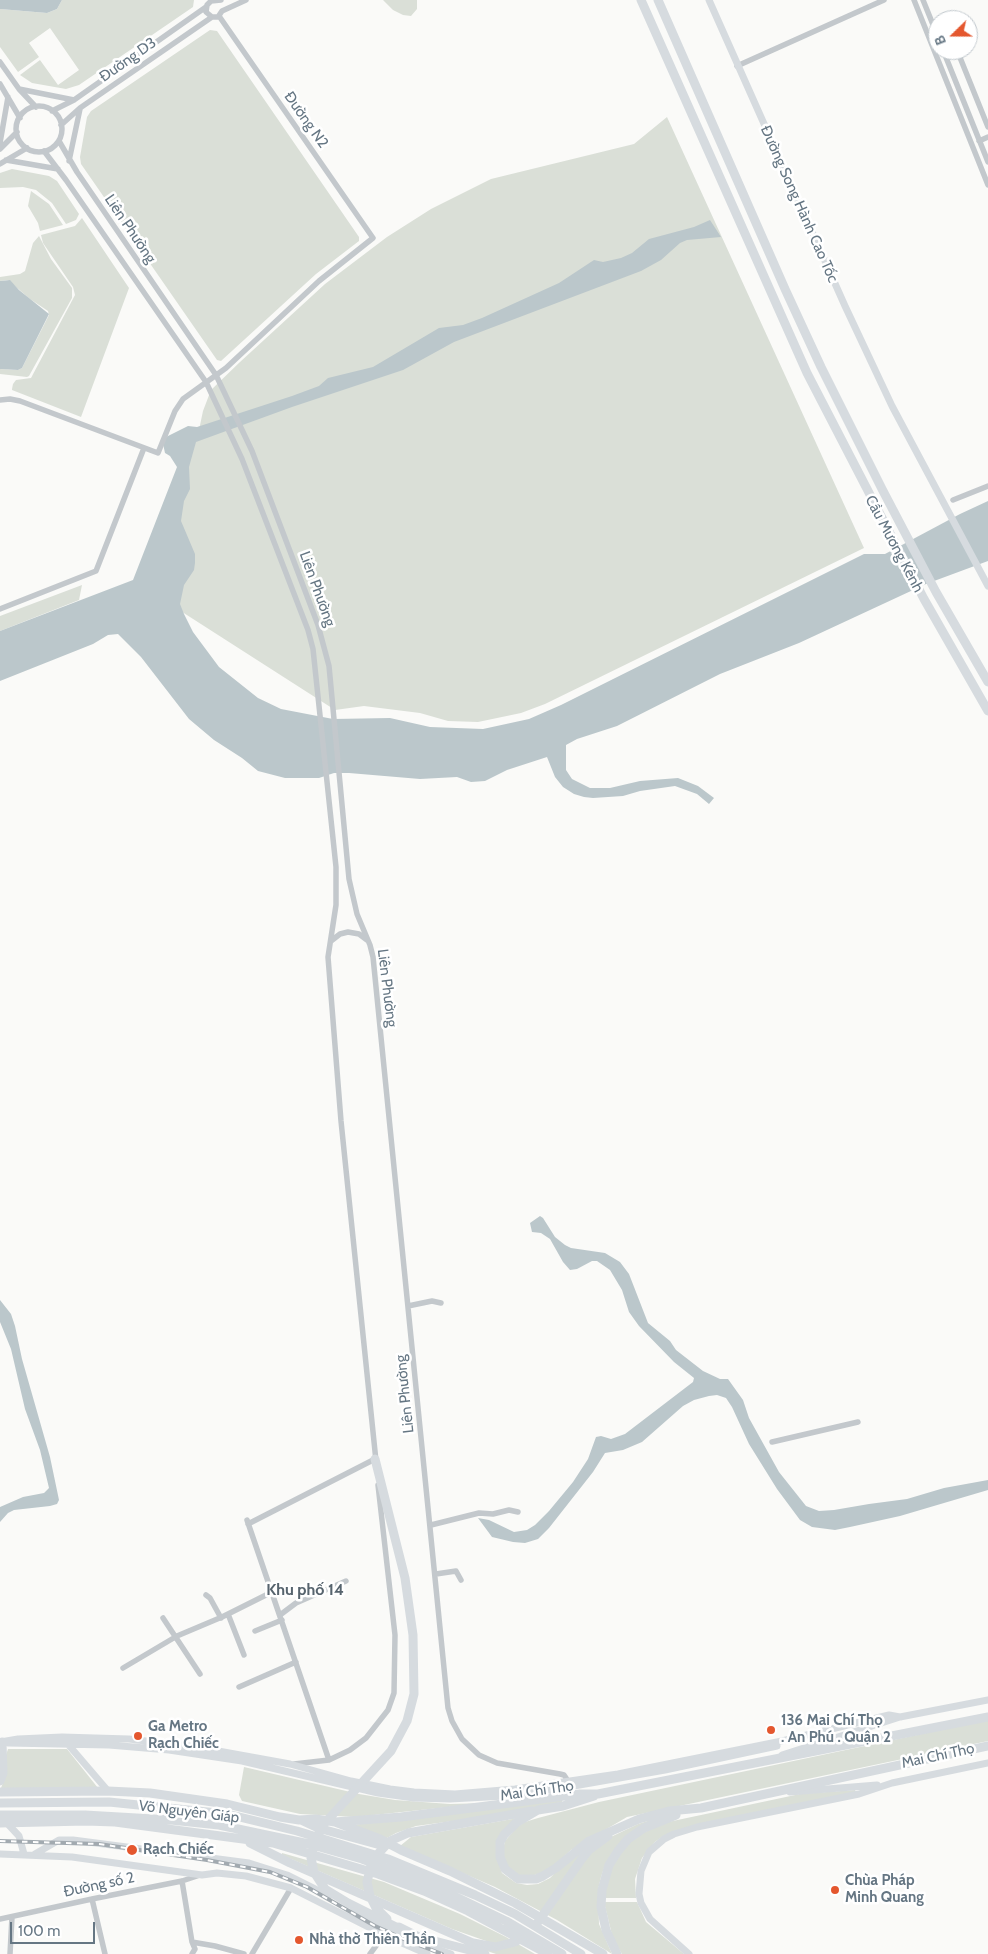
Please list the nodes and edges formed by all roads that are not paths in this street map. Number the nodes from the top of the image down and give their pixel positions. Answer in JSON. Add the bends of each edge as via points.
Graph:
{"nodes":[{"id":1,"x":246,"y":0,"type":"edge"},
{"id":2,"x":641,"y":0,"type":"edge"},
{"id":3,"x":658,"y":0,"type":"edge"},
{"id":4,"x":709,"y":0,"type":"edge"},
{"id":5,"x":884,"y":0,"type":"edge"},
{"id":6,"x":914,"y":0,"type":"edge"},
{"id":7,"x":923,"y":0,"type":"edge"},
{"id":8,"x":219,"y":1,"type":"edge"},
{"id":9,"x":208,"y":3,"type":"edge"},
{"id":10,"x":928,"y":12,"type":"edge"},
{"id":11,"x":220,"y":13,"type":"junction"},
{"id":12,"x":212,"y":17,"type":"junction"},
{"id":13,"x":158,"y":41,"type":"junction"},
{"id":14,"x":164,"y":50,"type":"junction"},
{"id":15,"x":947,"y":60,"type":"edge"},
{"id":16,"x":961,"y":60,"type":"edge"},
{"id":17,"x":0,"y":62,"type":"edge"},
{"id":18,"x":737,"y":66,"type":"junction"},
{"id":19,"x":0,"y":84,"type":"edge"},
{"id":20,"x":19,"y":89,"type":"junction"},
{"id":21,"x":8,"y":97,"type":"junction"},
{"id":22,"x":74,"y":100,"type":"junction"},
{"id":23,"x":36,"y":107,"type":"junction"},
{"id":24,"x":80,"y":108,"type":"junction"},
{"id":25,"x":52,"y":111,"type":"junction"},
{"id":26,"x":20,"y":118,"type":"junction"},
{"id":27,"x":61,"y":125,"type":"junction"},
{"id":28,"x":988,"y":126,"type":"edge"},
{"id":29,"x":17,"y":132,"type":"junction"},
{"id":30,"x":988,"y":137,"type":"edge"},
{"id":31,"x":58,"y":141,"type":"junction"},
{"id":32,"x":979,"y":141,"type":"junction"},
{"id":33,"x":0,"y":143,"type":"edge"},
{"id":34,"x":27,"y":148,"type":"junction"},
{"id":35,"x":0,"y":149,"type":"edge"},
{"id":36,"x":44,"y":151,"type":"junction"},
{"id":37,"x":6,"y":160,"type":"junction"},
{"id":38,"x":69,"y":161,"type":"junction"},
{"id":39,"x":988,"y":162,"type":"edge"},
{"id":40,"x":0,"y":164,"type":"edge"},
{"id":41,"x":58,"y":169,"type":"junction"},
{"id":42,"x":988,"y":185,"type":"edge"},
{"id":43,"x":184,"y":329,"type":"junction"},
{"id":44,"x":174,"y":336,"type":"junction"},
{"id":45,"x":216,"y":375,"type":"junction"},
{"id":46,"x":206,"y":382,"type":"junction"},
{"id":47,"x":0,"y":400,"type":"edge"},
{"id":48,"x":144,"y":448,"type":"junction"},
{"id":49,"x":988,"y":486,"type":"edge"},
{"id":50,"x":953,"y":500,"type":"dead end"},
{"id":51,"x":988,"y":586,"type":"edge"},
{"id":52,"x":0,"y":609,"type":"edge"},
{"id":53,"x":988,"y":682,"type":"edge"},
{"id":54,"x":988,"y":711,"type":"edge"},
{"id":55,"x":368,"y":942,"type":"junction"},
{"id":56,"x":329,"y":945,"type":"junction"},
{"id":57,"x":441,"y":1304,"type":"dead end"},
{"id":58,"x":408,"y":1306,"type":"junction"},
{"id":59,"x":858,"y":1422,"type":"dead end"},
{"id":60,"x":772,"y":1442,"type":"dead end"},
{"id":61,"x":375,"y":1459,"type":"junction"},
{"id":62,"x":518,"y":1512,"type":"dead end"},
{"id":63,"x":431,"y":1526,"type":"junction"},
{"id":64,"x":436,"y":1574,"type":"junction"},
{"id":65,"x":346,"y":1580,"type":"dead end"},
{"id":66,"x":461,"y":1580,"type":"dead end"},
{"id":67,"x":272,"y":1592,"type":"junction"},
{"id":68,"x":206,"y":1595,"type":"dead end"},
{"id":69,"x":228,"y":1614,"type":"junction"},
{"id":70,"x":163,"y":1618,"type":"dead end"},
{"id":71,"x":221,"y":1618,"type":"junction"},
{"id":72,"x":281,"y":1618,"type":"junction"},
{"id":73,"x":255,"y":1631,"type":"dead end"},
{"id":74,"x":177,"y":1636,"type":"junction"},
{"id":75,"x":244,"y":1655,"type":"dead end"},
{"id":76,"x":296,"y":1662,"type":"junction"},
{"id":77,"x":123,"y":1668,"type":"dead end"},
{"id":78,"x":200,"y":1674,"type":"dead end"},
{"id":79,"x":239,"y":1687,"type":"dead end"},
{"id":80,"x":988,"y":1700,"type":"edge"},
{"id":81,"x":900,"y":1717,"type":"junction"},
{"id":82,"x":988,"y":1717,"type":"edge"},
{"id":83,"x":62,"y":1737,"type":"junction"},
{"id":84,"x":782,"y":1741,"type":"junction"},
{"id":85,"x":1,"y":1742,"type":"edge"},
{"id":86,"x":68,"y":1744,"type":"junction"},
{"id":87,"x":988,"y":1746,"type":"edge"},
{"id":88,"x":329,"y":1760,"type":"junction"},
{"id":89,"x":765,"y":1762,"type":"junction"},
{"id":90,"x":988,"y":1763,"type":"edge"},
{"id":91,"x":289,"y":1768,"type":"junction"},
{"id":92,"x":560,"y":1774,"type":"junction"},
{"id":93,"x":585,"y":1779,"type":"junction"},
{"id":94,"x":0,"y":1781,"type":"edge"},
{"id":95,"x":892,"y":1783,"type":"junction"},
{"id":96,"x":568,"y":1784,"type":"junction"},
{"id":97,"x":108,"y":1791,"type":"junction"},
{"id":98,"x":0,"y":1792,"type":"edge"},
{"id":99,"x":771,"y":1792,"type":"junction"},
{"id":100,"x":787,"y":1792,"type":"junction"},
{"id":101,"x":598,"y":1794,"type":"junction"},
{"id":102,"x":0,"y":1802,"type":"edge"},
{"id":103,"x":246,"y":1808,"type":"junction"},
{"id":104,"x":696,"y":1808,"type":"junction"},
{"id":105,"x":538,"y":1810,"type":"junction"},
{"id":106,"x":227,"y":1814,"type":"junction"},
{"id":107,"x":277,"y":1816,"type":"junction"},
{"id":108,"x":672,"y":1816,"type":"junction"},
{"id":109,"x":2,"y":1820,"type":"edge"},
{"id":110,"x":299,"y":1820,"type":"junction"},
{"id":111,"x":335,"y":1822,"type":"junction"},
{"id":112,"x":214,"y":1824,"type":"junction"},
{"id":113,"x":624,"y":1824,"type":"junction"},
{"id":114,"x":290,"y":1829,"type":"junction"},
{"id":115,"x":193,"y":1832,"type":"junction"},
{"id":116,"x":242,"y":1839,"type":"junction"},
{"id":117,"x":52,"y":1844,"type":"junction"},
{"id":118,"x":401,"y":1850,"type":"junction"},
{"id":119,"x":0,"y":1854,"type":"edge"},
{"id":120,"x":24,"y":1854,"type":"junction"},
{"id":121,"x":34,"y":1854,"type":"junction"},
{"id":122,"x":57,"y":1856,"type":"junction"},
{"id":123,"x":372,"y":1858,"type":"junction"},
{"id":124,"x":386,"y":1863,"type":"junction"},
{"id":125,"x":202,"y":1875,"type":"junction"},
{"id":126,"x":182,"y":1881,"type":"junction"},
{"id":127,"x":309,"y":1885,"type":"junction"},
{"id":128,"x":291,"y":1888,"type":"junction"},
{"id":129,"x":304,"y":1894,"type":"junction"},
{"id":130,"x":92,"y":1899,"type":"junction"},
{"id":131,"x":12,"y":1917,"type":"junction"},
{"id":132,"x":0,"y":1919,"type":"edge"},
{"id":133,"x":404,"y":1931,"type":"junction"},
{"id":134,"x":521,"y":1934,"type":"junction"},
{"id":135,"x":384,"y":1935,"type":"junction"},
{"id":136,"x":531,"y":1940,"type":"junction"},
{"id":137,"x":192,"y":1942,"type":"junction"},
{"id":138,"x":483,"y":1953,"type":"edge"},
{"id":139,"x":10,"y":1954,"type":"edge"},
{"id":140,"x":105,"y":1954,"type":"edge"},
{"id":141,"x":192,"y":1954,"type":"edge"},
{"id":142,"x":244,"y":1954,"type":"edge"},
{"id":143,"x":252,"y":1954,"type":"edge"},
{"id":144,"x":370,"y":1954,"type":"edge"},
{"id":145,"x":427,"y":1954,"type":"edge"},
{"id":146,"x":451,"y":1954,"type":"edge"},
{"id":147,"x":548,"y":1954,"type":"edge"},
{"id":148,"x":562,"y":1954,"type":"edge"},
{"id":149,"x":581,"y":1954,"type":"edge"},
{"id":150,"x":603,"y":1954,"type":"edge"},
{"id":151,"x":617,"y":1954,"type":"edge"},
{"id":152,"x":690,"y":1954,"type":"edge"}],
"edges":[{"from":1,"to":11,"type":"street"},
{"from":2,"to":54,"type":"highway","name":"Cầu Mương Kênh","via":[[807,373],[919,590]]},
{"from":3,"to":53,"type":"highway","name":"Cầu Mương Kênh","via":[[821,367],[904,532]]},
{"from":4,"to":18,"type":"main road","name":"Đường Song Hành Cao Tốc"},
{"from":5,"to":18,"type":"street"},
{"from":6,"to":42,"type":"street"},
{"from":7,"to":10,"type":"street"},
{"from":8,"to":9,"type":"street"},
{"from":8,"to":11,"type":"street"},
{"from":9,"to":12,"type":"street","via":[[207,13]]},
{"from":9,"to":13,"type":"street","name":"Đường D3"},
{"from":11,"to":12,"type":"street"},
{"from":11,"to":45,"type":"street","name":"Đường N2","via":[[373,238],[319,280]]},
{"from":12,"to":14,"type":"street","name":"Đường D3"},
{"from":13,"to":14,"type":"street"},
{"from":13,"to":22,"type":"street","name":"Đường D3"},
{"from":14,"to":24,"type":"street","name":"Đường D3"},
{"from":15,"to":32,"type":"street"},
{"from":16,"to":28,"type":"street"},
{"from":17,"to":20,"type":"street"},
{"from":18,"to":51,"type":"main road","name":"Đường Song Hành Cao Tốc","via":[[892,406]]},
{"from":19,"to":21,"type":"street"},
{"from":20,"to":22,"type":"street"},
{"from":20,"to":23,"type":"street"},
{"from":21,"to":26,"type":"street"},
{"from":21,"to":33,"type":"street"},
{"from":22,"to":25,"type":"street","name":"Đường D3"},
{"from":23,"to":25,"type":"street"},
{"from":23,"to":26,"type":"street"},
{"from":24,"to":27,"type":"street","name":"Đường D3"},
{"from":24,"to":38,"type":"street"},
{"from":25,"to":27,"type":"street"},
{"from":26,"to":29,"type":"street"},
{"from":27,"to":31,"type":"street"},
{"from":29,"to":34,"type":"street"},
{"from":29,"to":35,"type":"street"},
{"from":30,"to":32,"type":"street"},
{"from":31,"to":36,"type":"street"},
{"from":31,"to":38,"type":"street","name":"Liên Phường"},
{"from":32,"to":39,"type":"street"},
{"from":34,"to":36,"type":"street"},
{"from":34,"to":37,"type":"street"},
{"from":36,"to":41,"type":"street","name":"Liên Phường"},
{"from":37,"to":40,"type":"street"},
{"from":37,"to":41,"type":"street"},
{"from":38,"to":43,"type":"street","name":"Liên Phường"},
{"from":41,"to":44,"type":"street","name":"Liên Phường"},
{"from":43,"to":44,"type":"street"},
{"from":43,"to":45,"type":"street","name":"Liên Phường"},
{"from":44,"to":46,"type":"street","name":"Liên Phường"},
{"from":45,"to":46,"type":"street"},
{"from":45,"to":55,"type":"street","name":"Liên Phường","via":[[252,451],[318,625],[329,666],[351,891]]},
{"from":46,"to":48,"type":"street","via":[[178,407],[158,453]]},
{"from":46,"to":56,"type":"street","name":"Liên Phường","via":[[233,437],[308,630],[316,668],[337,893]]},
{"from":47,"to":48,"type":"street","via":[[20,401]]},
{"from":48,"to":52,"type":"street","via":[[96,571]]},
{"from":49,"to":50,"type":"street"},
{"from":55,"to":56,"type":"street","via":[[359,934],[348,932],[337,936]]},
{"from":55,"to":58,"type":"street","name":"Liên Phường","via":[[373,957]]},
{"from":56,"to":61,"type":"street","name":"Liên Phường","via":[[341,1121]]},
{"from":57,"to":58,"type":"street","via":[[432,1301]]},
{"from":58,"to":63,"type":"street","name":"Liên Phường"},
{"from":59,"to":60,"type":"street"},
{"from":61,"to":67,"type":"street","via":[[248,1522]]},
{"from":61,"to":88,"type":"street","name":"Liên Phường","via":[[395,1635],[394,1693],[388,1710],[366,1738]]},
{"from":61,"to":133,"type":"highway","via":[[405,1578],[413,1635],[414,1694],[404,1728],[391,1751],[324,1824],[311,1855],[314,1872],[326,1889]]},
{"from":62,"to":63,"type":"street","via":[[479,1513]]},
{"from":63,"to":64,"type":"street","name":"Liên Phường"},
{"from":64,"to":66,"type":"street","via":[[456,1571]]},
{"from":64,"to":92,"type":"street","name":"Liên Phường","via":[[446,1699],[456,1730],[470,1748],[489,1760]]},
{"from":65,"to":72,"type":"street","via":[[296,1603]]},
{"from":67,"to":69,"type":"street"},
{"from":67,"to":72,"type":"street"},
{"from":68,"to":71,"type":"street"},
{"from":69,"to":71,"type":"street"},
{"from":69,"to":75,"type":"street"},
{"from":70,"to":74,"type":"street"},
{"from":71,"to":74,"type":"street"},
{"from":72,"to":73,"type":"street"},
{"from":72,"to":76,"type":"street"},
{"from":74,"to":77,"type":"street"},
{"from":74,"to":78,"type":"street"},
{"from":76,"to":79,"type":"street"},
{"from":76,"to":88,"type":"street"},
{"from":80,"to":81,"type":"main road","name":"Mai Chí Thọ"},
{"from":81,"to":84,"type":"main road","name":"Mai Chí Thọ","via":[[889,1715]]},
{"from":81,"to":89,"type":"main road","name":"Mai Chí Thọ"},
{"from":82,"to":89,"type":"highway","name":"Mai Chí Thọ"},
{"from":83,"to":85,"type":"main road"},
{"from":83,"to":86,"type":"main road"},
{"from":83,"to":91,"type":"main road","via":[[129,1739],[196,1747]]},
{"from":84,"to":93,"type":"main road","name":"Mai Chí Thọ"},
{"from":84,"to":96,"type":"main road","name":"Mai Chí Thọ","via":[[776,1747],[665,1770]]},
{"from":85,"to":86,"type":"main road"},
{"from":85,"to":94,"type":"highway","via":[[3,1772]]},
{"from":86,"to":91,"type":"main road","via":[[177,1751]]},
{"from":86,"to":97,"type":"main road"},
{"from":87,"to":99,"type":"highway","name":"Mai Chí Thọ"},
{"from":88,"to":91,"type":"street","name":"Liên Phường"},
{"from":89,"to":101,"type":"highway","name":"Mai Chí Thọ"},
{"from":90,"to":95,"type":"main road","name":"Mai Chí Thọ"},
{"from":91,"to":96,"type":"main road","name":"Mai Chí Thọ","via":[[374,1786],[428,1793],[485,1793]]},
{"from":92,"to":93,"type":"street","name":"Liên Phường"},
{"from":92,"to":96,"type":"street"},
{"from":93,"to":96,"type":"main road","name":"Mai Chí Thọ"},
{"from":95,"to":100,"type":"main road","name":"Mai Chí Thọ"},
{"from":95,"to":152,"type":"main road","name":"Mai Chí Thọ","via":[[859,1794],[697,1827],[664,1839],[649,1852],[641,1871],[641,1903],[658,1927]]},
{"from":97,"to":98,"type":"highway","name":"Võ Nguyên Giáp"},
{"from":97,"to":103,"type":"highway","name":"Võ Nguyên Giáp","via":[[204,1800]]},
{"from":99,"to":100,"type":"main road","name":"Mai Chí Thọ"},
{"from":99,"to":104,"type":"highway","name":"Mai Chí Thọ"},
{"from":100,"to":108,"type":"street","name":"Mai Chí Thọ"},
{"from":101,"to":105,"type":"highway","name":"Mai Chí Thọ"},
{"from":101,"to":111,"type":"highway","name":"Mai Chí Thọ"},
{"from":102,"to":106,"type":"highway","name":"Võ Nguyên Giáp","via":[[109,1802]]},
{"from":103,"to":106,"type":"highway"},
{"from":103,"to":107,"type":"highway","name":"Võ Nguyên Giáp"},
{"from":104,"to":108,"type":"highway"},
{"from":104,"to":113,"type":"highway","via":[[669,1811]]},
{"from":105,"to":113,"type":"highway","via":[[516,1823],[500,1842],[502,1863],[518,1878],[527,1880],[543,1876],[589,1842]]},
{"from":105,"to":133,"type":"highway","name":"Mai Chí Thọ","via":[[408,1833],[380,1850],[368,1874],[370,1896],[383,1916]]},
{"from":106,"to":114,"type":"highway","name":"Võ Nguyên Giáp"},
{"from":107,"to":110,"type":"highway","name":"Võ Nguyên Giáp"},
{"from":107,"to":114,"type":"highway"},
{"from":108,"to":151,"type":"highway","via":[[628,1839],[609,1865],[601,1907],[606,1930]]},
{"from":109,"to":112,"type":"highway","name":"Võ Nguyên Giáp","via":[[136,1816]]},
{"from":109,"to":115,"type":"highway","name":"Võ Nguyên Giáp","via":[[105,1822]]},
{"from":109,"to":120,"type":"main road","via":[[18,1836]]},
{"from":110,"to":111,"type":"highway","name":"Võ Nguyên Giáp"},
{"from":110,"to":118,"type":"highway","name":"Võ Nguyên Giáp"},
{"from":111,"to":118,"type":"highway","name":"Võ Nguyên Giáp"},
{"from":112,"to":115,"type":"highway"},
{"from":112,"to":116,"type":"highway"},
{"from":112,"to":123,"type":"highway","name":"Võ Nguyên Giáp"},
{"from":113,"to":116,"type":"highway","via":[[589,1850],[526,1935],[515,1942],[495,1947],[479,1944],[398,1910]]},
{"from":114,"to":123,"type":"highway","name":"Võ Nguyên Giáp"},
{"from":115,"to":116,"type":"highway","name":"Võ Nguyên Giáp"},
{"from":116,"to":134,"type":"highway","name":"Võ Nguyên Giáp","via":[[273,1843],[378,1874]]},
{"from":117,"to":121,"type":"main road"},
{"from":117,"to":122,"type":"main road"},
{"from":117,"to":127,"type":"main road","via":[[73,1840],[249,1863]]},
{"from":118,"to":150,"type":"highway","name":"Võ Nguyên Giáp","via":[[515,1903]]},
{"from":119,"to":120,"type":"main road"},
{"from":120,"to":121,"type":"main road"},
{"from":121,"to":122,"type":"main road"},
{"from":122,"to":125,"type":"main road"},
{"from":123,"to":124,"type":"highway"},
{"from":124,"to":134,"type":"highway","via":[[506,1921]]},
{"from":124,"to":149,"type":"highway","via":[[475,1895]]},
{"from":125,"to":126,"type":"street","name":"Đường số 2"},
{"from":125,"to":128,"type":"main road","via":[[232,1874]]},
{"from":126,"to":130,"type":"street","name":"Đường số 2"},
{"from":126,"to":137,"type":"street"},
{"from":127,"to":129,"type":"main road"},
{"from":127,"to":146,"type":"main road","via":[[388,1929]]},
{"from":128,"to":129,"type":"main road"},
{"from":128,"to":143,"type":"street"},
{"from":129,"to":135,"type":"main road"},
{"from":130,"to":131,"type":"street","name":"Đường số 2"},
{"from":130,"to":140,"type":"street"},
{"from":131,"to":132,"type":"street","name":"Đường số 2"},
{"from":131,"to":139,"type":"street"},
{"from":133,"to":138,"type":"highway"},
{"from":134,"to":136,"type":"highway"},
{"from":135,"to":144,"type":"street"},
{"from":135,"to":145,"type":"main road"},
{"from":136,"to":147,"type":"highway"},
{"from":136,"to":148,"type":"highway"},
{"from":137,"to":141,"type":"street","via":[[195,1949]]},
{"from":137,"to":142,"type":"street"}]}
